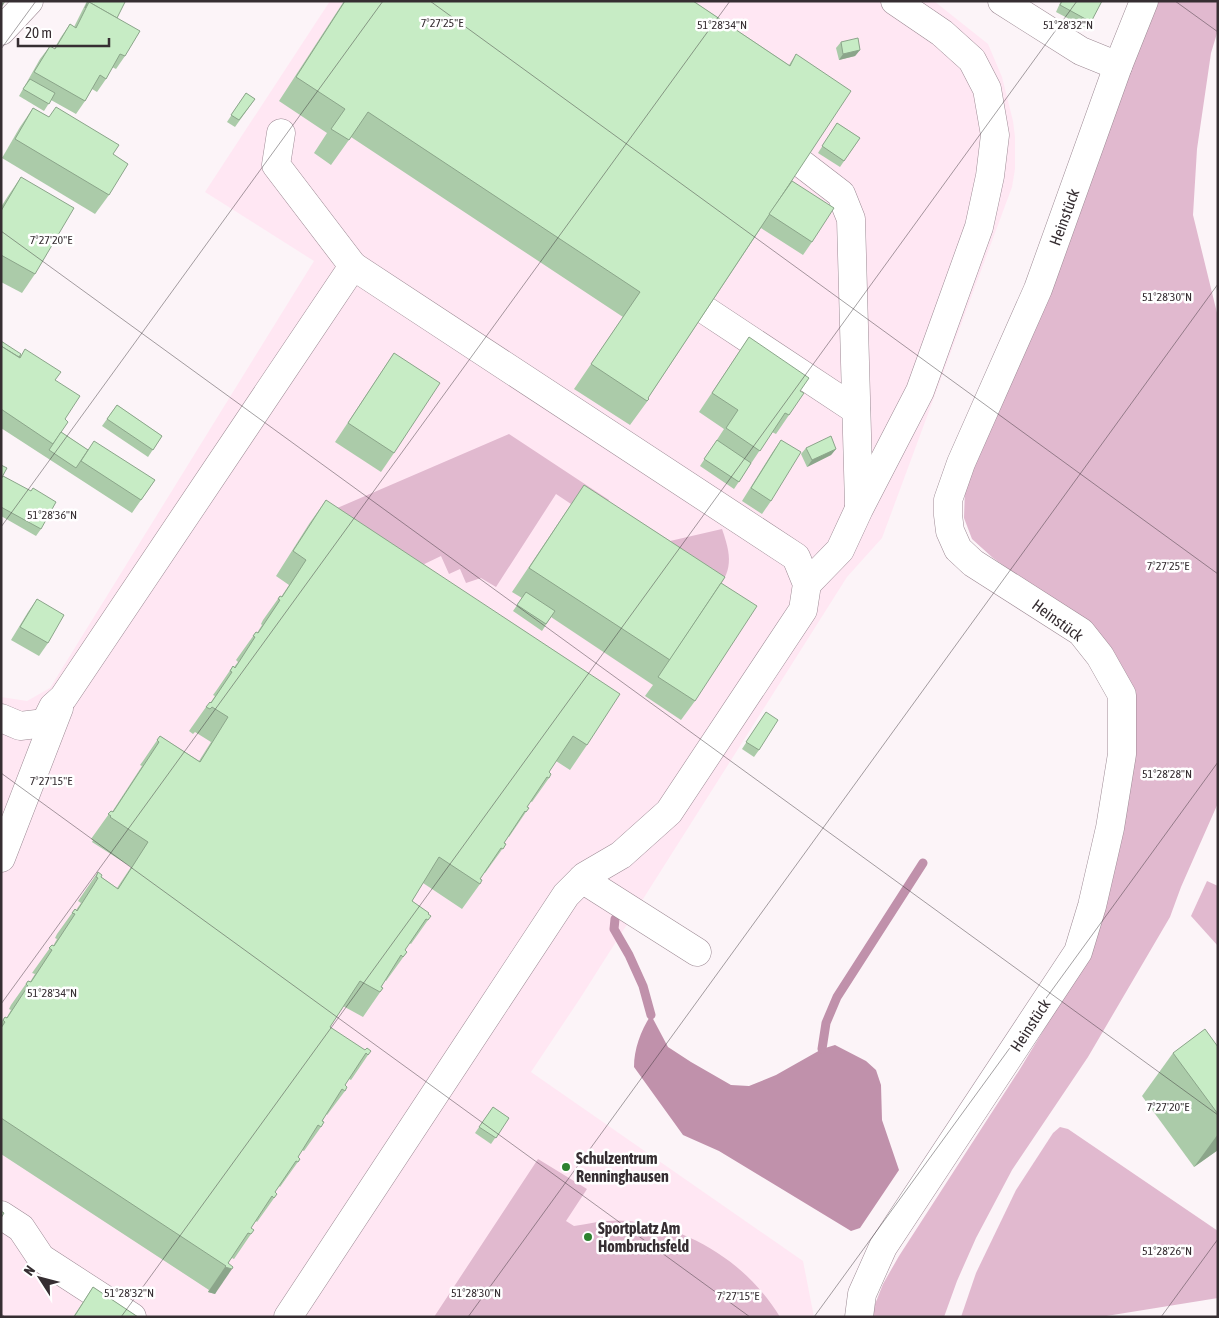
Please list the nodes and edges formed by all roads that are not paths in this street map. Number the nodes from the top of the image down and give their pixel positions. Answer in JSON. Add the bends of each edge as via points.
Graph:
{"nodes":[{"id":1,"x":29,"y":1,"type":"edge"},
{"id":2,"x":895,"y":1,"type":"edge"},
{"id":3,"x":1002,"y":1,"type":"edge"},
{"id":4,"x":1144,"y":1,"type":"edge"},
{"id":5,"x":1,"y":31,"type":"edge"},
{"id":6,"x":1118,"y":66,"type":"junction"},
{"id":7,"x":281,"y":133,"type":"dead end"},
{"id":8,"x":802,"y":164,"type":"edge"},
{"id":9,"x":353,"y":266,"type":"junction"},
{"id":10,"x":705,"y":310,"type":"edge"},
{"id":11,"x":856,"y":410,"type":"junction"},
{"id":12,"x":859,"y":509,"type":"junction"},
{"id":13,"x":808,"y":584,"type":"junction"},
{"id":14,"x":64,"y":698,"type":"junction"},
{"id":15,"x":1,"y":718,"type":"edge"},
{"id":16,"x":1,"y":816,"type":"edge"},
{"id":17,"x":2,"y":857,"type":"edge"},
{"id":18,"x":582,"y":879,"type":"junction"},
{"id":19,"x":697,"y":952,"type":"dead end"},
{"id":20,"x":1,"y":1215,"type":"edge"},
{"id":21,"x":132,"y":1317,"type":"edge"},
{"id":22,"x":288,"y":1317,"type":"edge"},
{"id":23,"x":859,"y":1317,"type":"edge"}],
"edges":[{"from":1,"to":5,"type":"street"},
{"from":2,"to":12,"type":"street","via":[[942,33],[972,60],[987,89],[995,136],[979,227],[920,391]]},
{"from":3,"to":6,"type":"street","via":[[1081,51]]},
{"from":4,"to":6,"type":"street","name":"Heinstück"},
{"from":6,"to":23,"type":"street","name":"Heinstück","via":[[1038,290],[961,463],[948,500],[950,531],[958,549],[973,563],[1081,632],[1100,656],[1122,695],[1122,754],[1110,828],[1078,952],[883,1248],[862,1294]]},
{"from":7,"to":9,"type":"street","via":[[276,165]]},
{"from":8,"to":11,"type":"street","via":[[841,194],[851,219]]},
{"from":9,"to":13,"type":"street","via":[[796,557]]},
{"from":9,"to":14,"type":"street"},
{"from":10,"to":11,"type":"street"},
{"from":11,"to":12,"type":"street"},
{"from":12,"to":13,"type":"street","via":[[840,550]]},
{"from":13,"to":18,"type":"street","via":[[803,610],[669,812],[622,855]]},
{"from":14,"to":15,"type":"street","via":[[54,707],[45,723],[20,726]]},
{"from":14,"to":17,"type":"street"},
{"from":16,"to":17,"type":"street","via":[[7,826]]},
{"from":18,"to":19,"type":"street"},
{"from":18,"to":22,"type":"street","via":[[566,895]]},
{"from":20,"to":21,"type":"street","via":[[21,1228],[41,1258]]}]}
